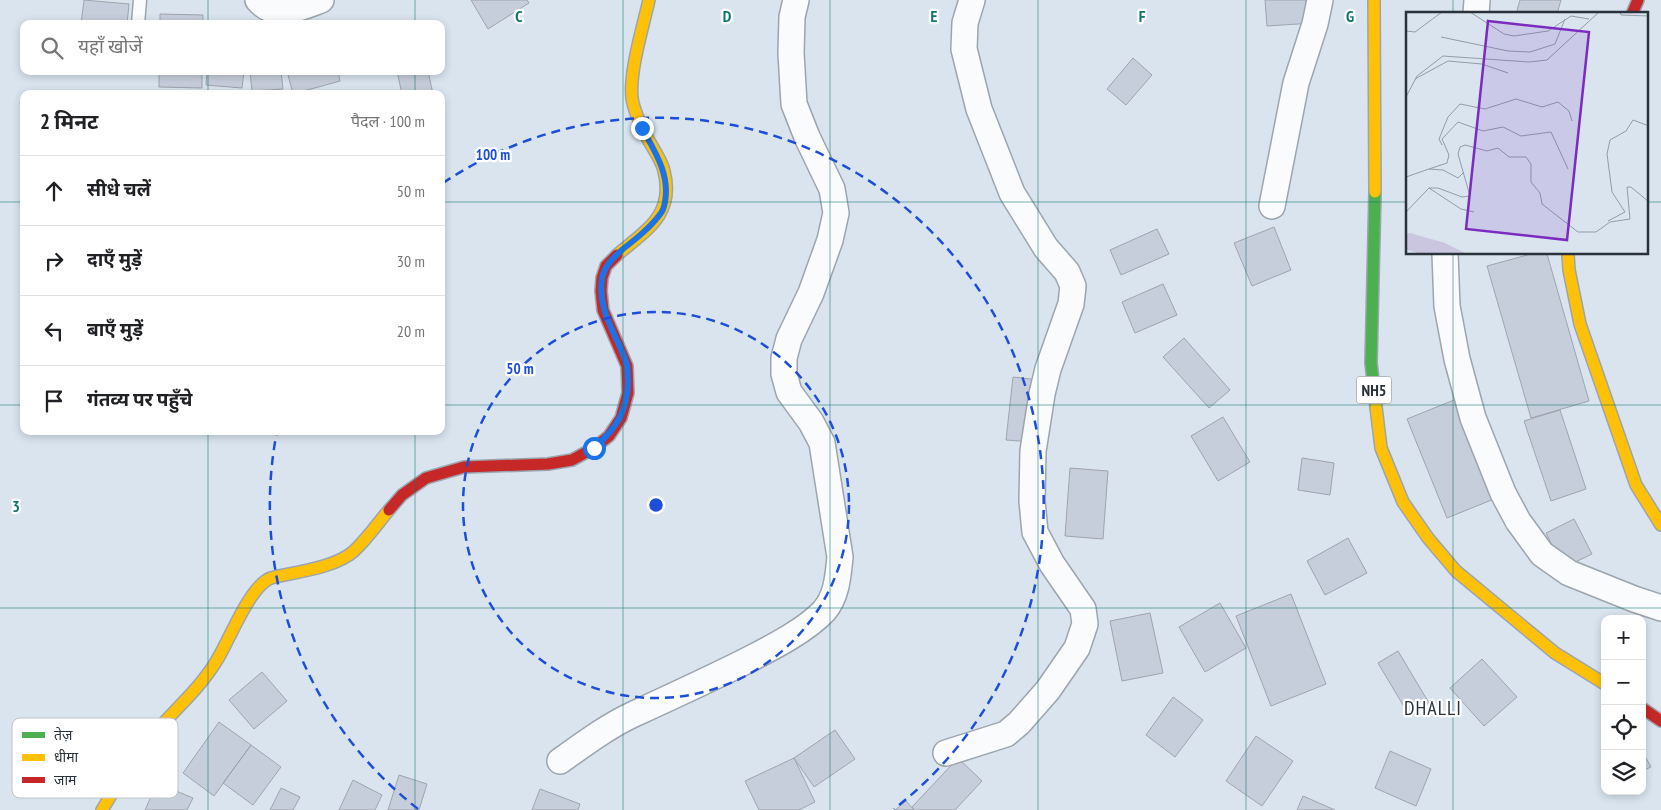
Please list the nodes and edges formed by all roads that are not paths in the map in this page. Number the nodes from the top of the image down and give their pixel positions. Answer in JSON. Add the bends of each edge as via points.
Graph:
{"nodes":[{"id":1,"x":140,"y":0,"type":"edge"},
{"id":2,"x":258,"y":0,"type":"edge"},
{"id":3,"x":320,"y":0,"type":"edge"},
{"id":4,"x":649,"y":0,"type":"edge"},
{"id":5,"x":796,"y":0,"type":"edge"},
{"id":6,"x":972,"y":0,"type":"edge"},
{"id":7,"x":1320,"y":0,"type":"edge"},
{"id":8,"x":1374,"y":0,"type":"edge"},
{"id":9,"x":1638,"y":0,"type":"edge"},
{"id":10,"x":1633,"y":12,"type":"edge"},
{"id":11,"x":138,"y":20,"type":"edge"},
{"id":12,"x":1272,"y":206,"type":"dead end"},
{"id":13,"x":1445,"y":255,"type":"edge"},
{"id":14,"x":1568,"y":255,"type":"edge"},
{"id":15,"x":1661,"y":525,"type":"edge"},
{"id":16,"x":1661,"y":608,"type":"edge"},
{"id":17,"x":1601,"y":682,"type":"edge"},
{"id":18,"x":1646,"y":711,"type":"edge"},
{"id":19,"x":169,"y":718,"type":"edge"},
{"id":20,"x":1661,"y":721,"type":"edge"},
{"id":21,"x":946,"y":753,"type":"dead end"},
{"id":22,"x":560,"y":761,"type":"dead end"},
{"id":23,"x":109,"y":798,"type":"edge"},
{"id":24,"x":102,"y":810,"type":"edge"}],
"edges":[{"from":1,"to":11,"type":"lane"},
{"from":2,"to":3,"type":"street","via":[[271,10],[285,12]]},
{"from":4,"to":19,"type":"main road","via":[[632,78],[632,99],[642,128],[664,170],[667,191],[663,211],[650,227],[613,258],[602,278],[603,310],[627,366],[628,393],[621,418],[609,436],[572,460],[464,467],[426,478],[402,495],[354,551],[344,558],[263,581],[206,678]]},
{"from":5,"to":22,"type":"street","via":[[791,53],[794,104],[832,188],[836,213],[811,293],[789,340],[784,374],[789,392],[822,443],[840,558],[834,593],[824,611],[776,646],[632,715]]},
{"from":6,"to":21,"type":"street","via":[[965,23],[964,49],[979,109],[1012,193],[1046,248],[1067,272],[1073,286],[1042,394],[1034,451],[1032,501],[1036,532],[1052,564],[1083,609],[1085,624],[1077,648],[1048,690],[1019,723],[1006,734]]},
{"from":7,"to":12,"type":"street","via":[[1296,83]]},
{"from":8,"to":17,"type":"main road","number":"NH5","via":[[1375,204],[1371,363],[1381,448],[1403,502],[1456,571],[1555,653]]},
{"from":9,"to":10,"type":"main road"},
{"from":13,"to":16,"type":"street","via":[[1447,306],[1473,418],[1503,493],[1518,521],[1542,554],[1569,573]]},
{"from":14,"to":15,"type":"main road","via":[[1580,324],[1636,485]]},
{"from":18,"to":20,"type":"main road"},
{"from":23,"to":24,"type":"main road"}]}
